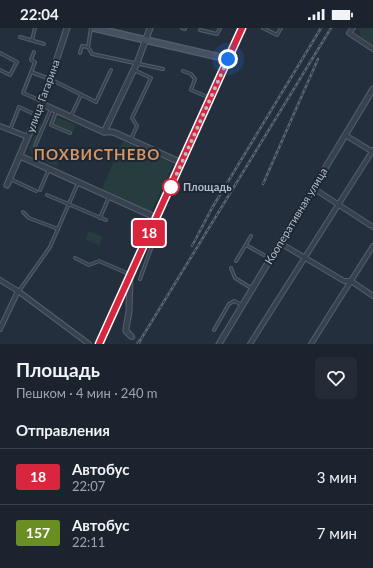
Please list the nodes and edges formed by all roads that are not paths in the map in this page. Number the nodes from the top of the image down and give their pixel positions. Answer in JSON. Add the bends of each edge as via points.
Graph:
{"nodes":[{"id":1,"x":35,"y":28,"type":"edge"},
{"id":2,"x":67,"y":28,"type":"edge"},
{"id":3,"x":92,"y":28,"type":"edge"},
{"id":4,"x":150,"y":28,"type":"edge"},
{"id":5,"x":220,"y":28,"type":"edge"},
{"id":6,"x":242,"y":28,"type":"edge"},
{"id":7,"x":263,"y":28,"type":"edge"},
{"id":8,"x":281,"y":28,"type":"edge"},
{"id":9,"x":353,"y":28,"type":"edge"},
{"id":10,"x":200,"y":30,"type":"dead end"},
{"id":11,"x":20,"y":37,"type":"dead end"},
{"id":12,"x":32,"y":40,"type":"junction"},
{"id":13,"x":146,"y":40,"type":"junction"},
{"id":14,"x":44,"y":44,"type":"dead end"},
{"id":15,"x":88,"y":47,"type":"junction"},
{"id":16,"x":373,"y":49,"type":"edge"},
{"id":17,"x":34,"y":52,"type":"dead end"},
{"id":18,"x":0,"y":53,"type":"edge"},
{"id":19,"x":80,"y":53,"type":"dead end"},
{"id":20,"x":228,"y":59,"type":"junction"},
{"id":21,"x":137,"y":63,"type":"junction"},
{"id":22,"x":163,"y":69,"type":"dead end"},
{"id":23,"x":0,"y":70,"type":"edge"},
{"id":24,"x":111,"y":70,"type":"dead end"},
{"id":25,"x":134,"y":70,"type":"junction"},
{"id":26,"x":183,"y":71,"type":"dead end"},
{"id":27,"x":31,"y":72,"type":"junction"},
{"id":28,"x":50,"y":79,"type":"junction"},
{"id":29,"x":373,"y":89,"type":"edge"},
{"id":30,"x":81,"y":94,"type":"junction"},
{"id":31,"x":211,"y":98,"type":"junction"},
{"id":32,"x":42,"y":103,"type":"junction"},
{"id":33,"x":51,"y":108,"type":"junction"},
{"id":34,"x":57,"y":111,"type":"junction"},
{"id":35,"x":37,"y":115,"type":"junction"},
{"id":36,"x":70,"y":117,"type":"junction"},
{"id":37,"x":0,"y":126,"type":"edge"},
{"id":38,"x":10,"y":130,"type":"junction"},
{"id":39,"x":104,"y":132,"type":"junction"},
{"id":40,"x":70,"y":134,"type":"dead end"},
{"id":41,"x":346,"y":135,"type":"junction"},
{"id":42,"x":28,"y":137,"type":"junction"},
{"id":43,"x":131,"y":140,"type":"junction"},
{"id":44,"x":35,"y":146,"type":"dead end"},
{"id":45,"x":373,"y":151,"type":"edge"},
{"id":46,"x":20,"y":156,"type":"junction"},
{"id":47,"x":182,"y":163,"type":"junction"},
{"id":48,"x":49,"y":169,"type":"junction"},
{"id":49,"x":10,"y":179,"type":"junction"},
{"id":50,"x":78,"y":182,"type":"junction"},
{"id":51,"x":7,"y":185,"type":"dead end"},
{"id":52,"x":312,"y":188,"type":"junction"},
{"id":53,"x":40,"y":190,"type":"dead end"},
{"id":54,"x":36,"y":191,"type":"dead end"},
{"id":55,"x":47,"y":195,"type":"dead end"},
{"id":56,"x":109,"y":196,"type":"junction"},
{"id":57,"x":68,"y":204,"type":"junction"},
{"id":58,"x":339,"y":204,"type":"junction"},
{"id":59,"x":23,"y":212,"type":"dead end"},
{"id":60,"x":100,"y":218,"type":"junction"},
{"id":61,"x":157,"y":218,"type":"junction"},
{"id":62,"x":106,"y":220,"type":"dead end"},
{"id":63,"x":373,"y":227,"type":"edge"},
{"id":64,"x":58,"y":229,"type":"junction"},
{"id":65,"x":251,"y":236,"type":"dead end"},
{"id":66,"x":146,"y":240,"type":"junction"},
{"id":67,"x":153,"y":243,"type":"junction"},
{"id":68,"x":280,"y":243,"type":"junction"},
{"id":69,"x":246,"y":245,"type":"junction"},
{"id":70,"x":162,"y":246,"type":"dead end"},
{"id":71,"x":373,"y":246,"type":"edge"},
{"id":72,"x":75,"y":258,"type":"dead end"},
{"id":73,"x":305,"y":258,"type":"junction"},
{"id":74,"x":270,"y":259,"type":"junction"},
{"id":75,"x":236,"y":261,"type":"dead end"},
{"id":76,"x":231,"y":268,"type":"dead end"},
{"id":77,"x":130,"y":275,"type":"junction"},
{"id":78,"x":140,"y":279,"type":"dead end"},
{"id":79,"x":0,"y":280,"type":"edge"},
{"id":80,"x":352,"y":282,"type":"junction"},
{"id":81,"x":252,"y":288,"type":"junction"},
{"id":82,"x":18,"y":291,"type":"junction"},
{"id":83,"x":373,"y":296,"type":"edge"},
{"id":84,"x":242,"y":305,"type":"junction"},
{"id":85,"x":0,"y":329,"type":"edge"},
{"id":86,"x":214,"y":330,"type":"dead end"},
{"id":87,"x":131,"y":336,"type":"tunnel mouth"},
{"id":88,"x":89,"y":344,"type":"edge"},
{"id":89,"x":99,"y":344,"type":"edge"},
{"id":90,"x":219,"y":344,"type":"edge"},
{"id":91,"x":250,"y":344,"type":"edge"},
{"id":92,"x":311,"y":344,"type":"edge"}],
"edges":[{"from":1,"to":12,"type":"lane"},
{"from":2,"to":28,"type":"street","name":"улица Гагарина"},
{"from":3,"to":13,"type":"main road"},
{"from":3,"to":15,"type":"lane"},
{"from":4,"to":13,"type":"street"},
{"from":5,"to":10,"type":"lane","via":[[217,34]]},
{"from":6,"to":20,"type":"main road"},
{"from":7,"to":8,"type":"lane","via":[[277,35]]},
{"from":9,"to":16,"type":"street","via":[[349,33]]},
{"from":11,"to":12,"type":"lane"},
{"from":12,"to":14,"type":"lane"},
{"from":13,"to":20,"type":"main road"},
{"from":13,"to":21,"type":"street"},
{"from":15,"to":19,"type":"lane","via":[[82,46]]},
{"from":15,"to":21,"type":"lane","via":[[92,54]]},
{"from":17,"to":27,"type":"lane","via":[[31,60],[35,62]]},
{"from":18,"to":23,"type":"lane","via":[[16,62],[10,75]]},
{"from":20,"to":31,"type":"street"},
{"from":21,"to":22,"type":"lane"},
{"from":21,"to":25,"type":"street"},
{"from":24,"to":30,"type":"lane","via":[[96,102]]},
{"from":25,"to":39,"type":"street"},
{"from":25,"to":43,"type":"lane","via":[[151,78],[132,118],[137,126]]},
{"from":26,"to":31,"type":"lane","via":[[195,79],[191,90]]},
{"from":27,"to":28,"type":"lane"},
{"from":27,"to":32,"type":"lane","via":[[23,93]]},
{"from":28,"to":30,"type":"lane"},
{"from":28,"to":32,"type":"street","name":"улица Гагарина"},
{"from":29,"to":41,"type":"street","name":"Кооперативная улица"},
{"from":30,"to":36,"type":"lane"},
{"from":31,"to":47,"type":"street"},
{"from":32,"to":33,"type":"street"},
{"from":32,"to":35,"type":"street","name":"улица Гагарина"},
{"from":33,"to":34,"type":"street"},
{"from":33,"to":44,"type":"lane"},
{"from":34,"to":36,"type":"street"},
{"from":34,"to":40,"type":"lane","via":[[51,125]]},
{"from":35,"to":38,"type":"lane","via":[[19,108]]},
{"from":35,"to":42,"type":"street","name":"улица Гагарина"},
{"from":36,"to":39,"type":"street"},
{"from":37,"to":38,"type":"street"},
{"from":38,"to":42,"type":"street"},
{"from":39,"to":43,"type":"street","via":[[113,132]]},
{"from":41,"to":45,"type":"street"},
{"from":41,"to":52,"type":"street","name":"Кооперативная улица"},
{"from":42,"to":46,"type":"street","name":"улица Гагарина"},
{"from":43,"to":47,"type":"street"},
{"from":45,"to":58,"type":"street"},
{"from":46,"to":48,"type":"street"},
{"from":46,"to":49,"type":"street","name":"улица Гагарина"},
{"from":47,"to":61,"type":"street"},
{"from":48,"to":50,"type":"street"},
{"from":48,"to":53,"type":"lane"},
{"from":49,"to":51,"type":"street","name":"улица Гагарина"},
{"from":49,"to":54,"type":"lane"},
{"from":50,"to":56,"type":"street"},
{"from":50,"to":57,"type":"lane"},
{"from":52,"to":58,"type":"street"},
{"from":52,"to":68,"type":"street","name":"Кооперативная улица"},
{"from":55,"to":57,"type":"lane"},
{"from":56,"to":60,"type":"lane"},
{"from":56,"to":61,"type":"street"},
{"from":57,"to":60,"type":"lane"},
{"from":57,"to":64,"type":"lane"},
{"from":58,"to":63,"type":"street"},
{"from":58,"to":73,"type":"street"},
{"from":59,"to":64,"type":"lane","via":[[29,218]]},
{"from":60,"to":62,"type":"lane"},
{"from":61,"to":66,"type":"street"},
{"from":64,"to":82,"type":"lane","via":[[50,247]]},
{"from":65,"to":69,"type":"lane"},
{"from":66,"to":67,"type":"lane"},
{"from":66,"to":77,"type":"street"},
{"from":67,"to":70,"type":"lane"},
{"from":67,"to":78,"type":"lane"},
{"from":68,"to":73,"type":"street"},
{"from":68,"to":74,"type":"street","name":"Кооперативная улица"},
{"from":69,"to":74,"type":"lane"},
{"from":69,"to":75,"type":"lane"},
{"from":71,"to":80,"type":"street"},
{"from":72,"to":77,"type":"lane","via":[[89,265],[99,261]]},
{"from":73,"to":80,"type":"street","via":[[344,281]]},
{"from":73,"to":91,"type":"street"},
{"from":74,"to":81,"type":"street","name":"Кооперативная улица"},
{"from":76,"to":81,"type":"lane","via":[[235,278]]},
{"from":77,"to":87,"type":"street","via":[[126,331]]},
{"from":77,"to":89,"type":"street"},
{"from":79,"to":82,"type":"street"},
{"from":80,"to":83,"type":"street"},
{"from":80,"to":92,"type":"street"},
{"from":81,"to":84,"type":"street","name":"Кооперативная улица"},
{"from":82,"to":85,"type":"street"},
{"from":82,"to":88,"type":"street"},
{"from":84,"to":86,"type":"lane","via":[[234,301],[229,304]]},
{"from":84,"to":90,"type":"street","name":"Кооперативная улица"}]}
